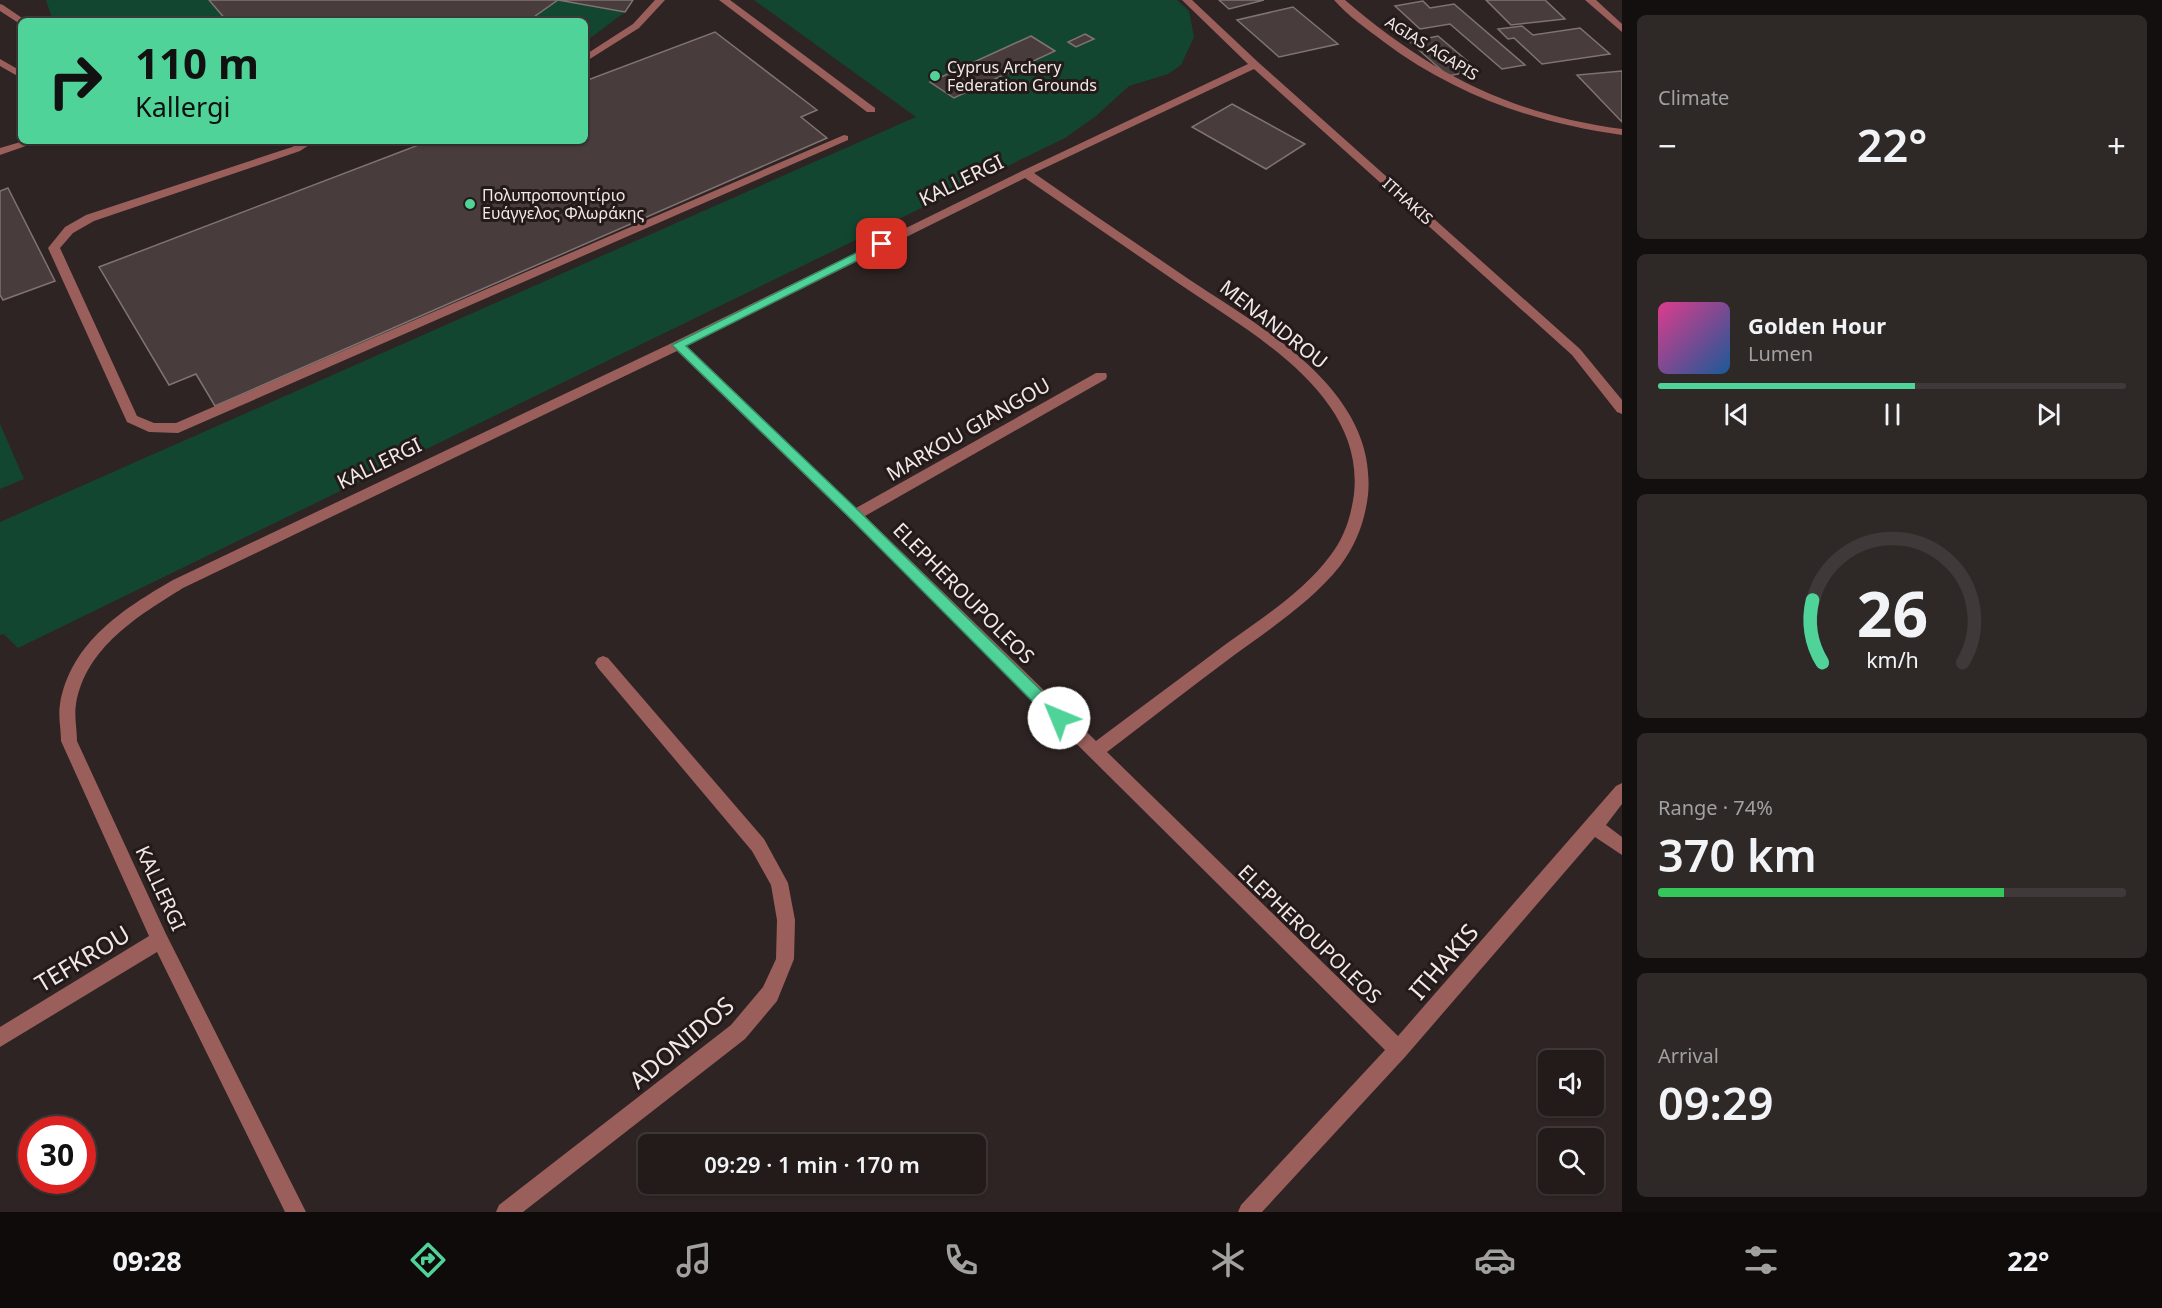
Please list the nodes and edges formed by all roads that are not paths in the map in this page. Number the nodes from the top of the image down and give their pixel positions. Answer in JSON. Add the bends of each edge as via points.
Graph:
{"nodes":[{"id":1,"x":660,"y":0,"type":"edge"},
{"id":2,"x":724,"y":0,"type":"edge"},
{"id":3,"x":1187,"y":0,"type":"edge"},
{"id":4,"x":1339,"y":0,"type":"edge"},
{"id":5,"x":1590,"y":0,"type":"edge"},
{"id":6,"x":0,"y":7,"type":"edge"},
{"id":7,"x":18,"y":19,"type":"edge"},
{"id":8,"x":1622,"y":29,"type":"edge"},
{"id":9,"x":588,"y":57,"type":"edge"},
{"id":10,"x":0,"y":62,"type":"edge"},
{"id":11,"x":1255,"y":65,"type":"junction"},
{"id":12,"x":18,"y":73,"type":"edge"},
{"id":13,"x":871,"y":110,"type":"dead end"},
{"id":14,"x":1622,"y":132,"type":"edge"},
{"id":15,"x":844,"y":138,"type":"dead end"},
{"id":16,"x":25,"y":144,"type":"edge"},
{"id":17,"x":305,"y":144,"type":"edge"},
{"id":18,"x":0,"y":152,"type":"edge"},
{"id":19,"x":1026,"y":173,"type":"junction"},
{"id":20,"x":678,"y":345,"type":"junction"},
{"id":21,"x":1101,"y":376,"type":"dead end"},
{"id":22,"x":1622,"y":409,"type":"edge"},
{"id":23,"x":855,"y":515,"type":"junction"},
{"id":24,"x":603,"y":663,"type":"dead end"},
{"id":25,"x":1094,"y":752,"type":"junction"},
{"id":26,"x":1622,"y":791,"type":"edge"},
{"id":27,"x":1594,"y":826,"type":"junction"},
{"id":28,"x":1622,"y":847,"type":"edge"},
{"id":29,"x":160,"y":940,"type":"junction"},
{"id":30,"x":0,"y":1038,"type":"edge"},
{"id":31,"x":1398,"y":1050,"type":"junction"},
{"id":32,"x":296,"y":1212,"type":"edge"},
{"id":33,"x":506,"y":1212,"type":"edge"},
{"id":34,"x":1248,"y":1212,"type":"edge"}],
"edges":[{"from":1,"to":9,"type":"street","via":[[636,26]]},
{"from":2,"to":13,"type":"street"},
{"from":3,"to":11,"type":"street","name":"ITHAKIS"},
{"from":4,"to":14,"type":"street","name":"AGIAS AGAPIS","via":[[1406,52],[1472,91],[1529,114]]},
{"from":5,"to":8,"type":"street"},
{"from":6,"to":7,"type":"street"},
{"from":10,"to":12,"type":"street"},
{"from":11,"to":19,"type":"street","name":"KALLERGI"},
{"from":11,"to":22,"type":"street","name":"ITHAKIS","via":[[1576,352]]},
{"from":15,"to":17,"type":"street","via":[[178,428],[154,430],[141,425],[132,419],[54,248],[59,239],[90,218]]},
{"from":16,"to":18,"type":"street"},
{"from":19,"to":20,"type":"street","name":"KALLERGI"},
{"from":19,"to":25,"type":"street","name":"MENANDROU","via":[[1280,349],[1342,411],[1362,455],[1363,485],[1353,532],[1337,560],[1306,593]]},
{"from":20,"to":23,"type":"street","name":"ELEPHEROUPOLEOS"},
{"from":20,"to":29,"type":"street","name":"KALLERGI","via":[[178,584],[126,615],[102,639],[79,668],[68,705],[69,741]]},
{"from":21,"to":23,"type":"street","name":"MARKOU GIANGOU"},
{"from":23,"to":25,"type":"street","name":"ELEPHEROUPOLEOS"},
{"from":24,"to":33,"type":"street","name":"ADONIDOS","via":[[758,845],[779,883],[786,920],[785,959],[770,994],[738,1032]]},
{"from":25,"to":31,"type":"street","name":"ELEPHEROUPOLEOS"},
{"from":26,"to":27,"type":"street","name":"ITHAKIS"},
{"from":27,"to":28,"type":"street"},
{"from":27,"to":31,"type":"street","name":"ITHAKIS"},
{"from":29,"to":30,"type":"street","name":"TEFKROU"},
{"from":29,"to":32,"type":"street","name":"KALLERGI"},
{"from":31,"to":34,"type":"street","name":"ITHAKIS"}]}
